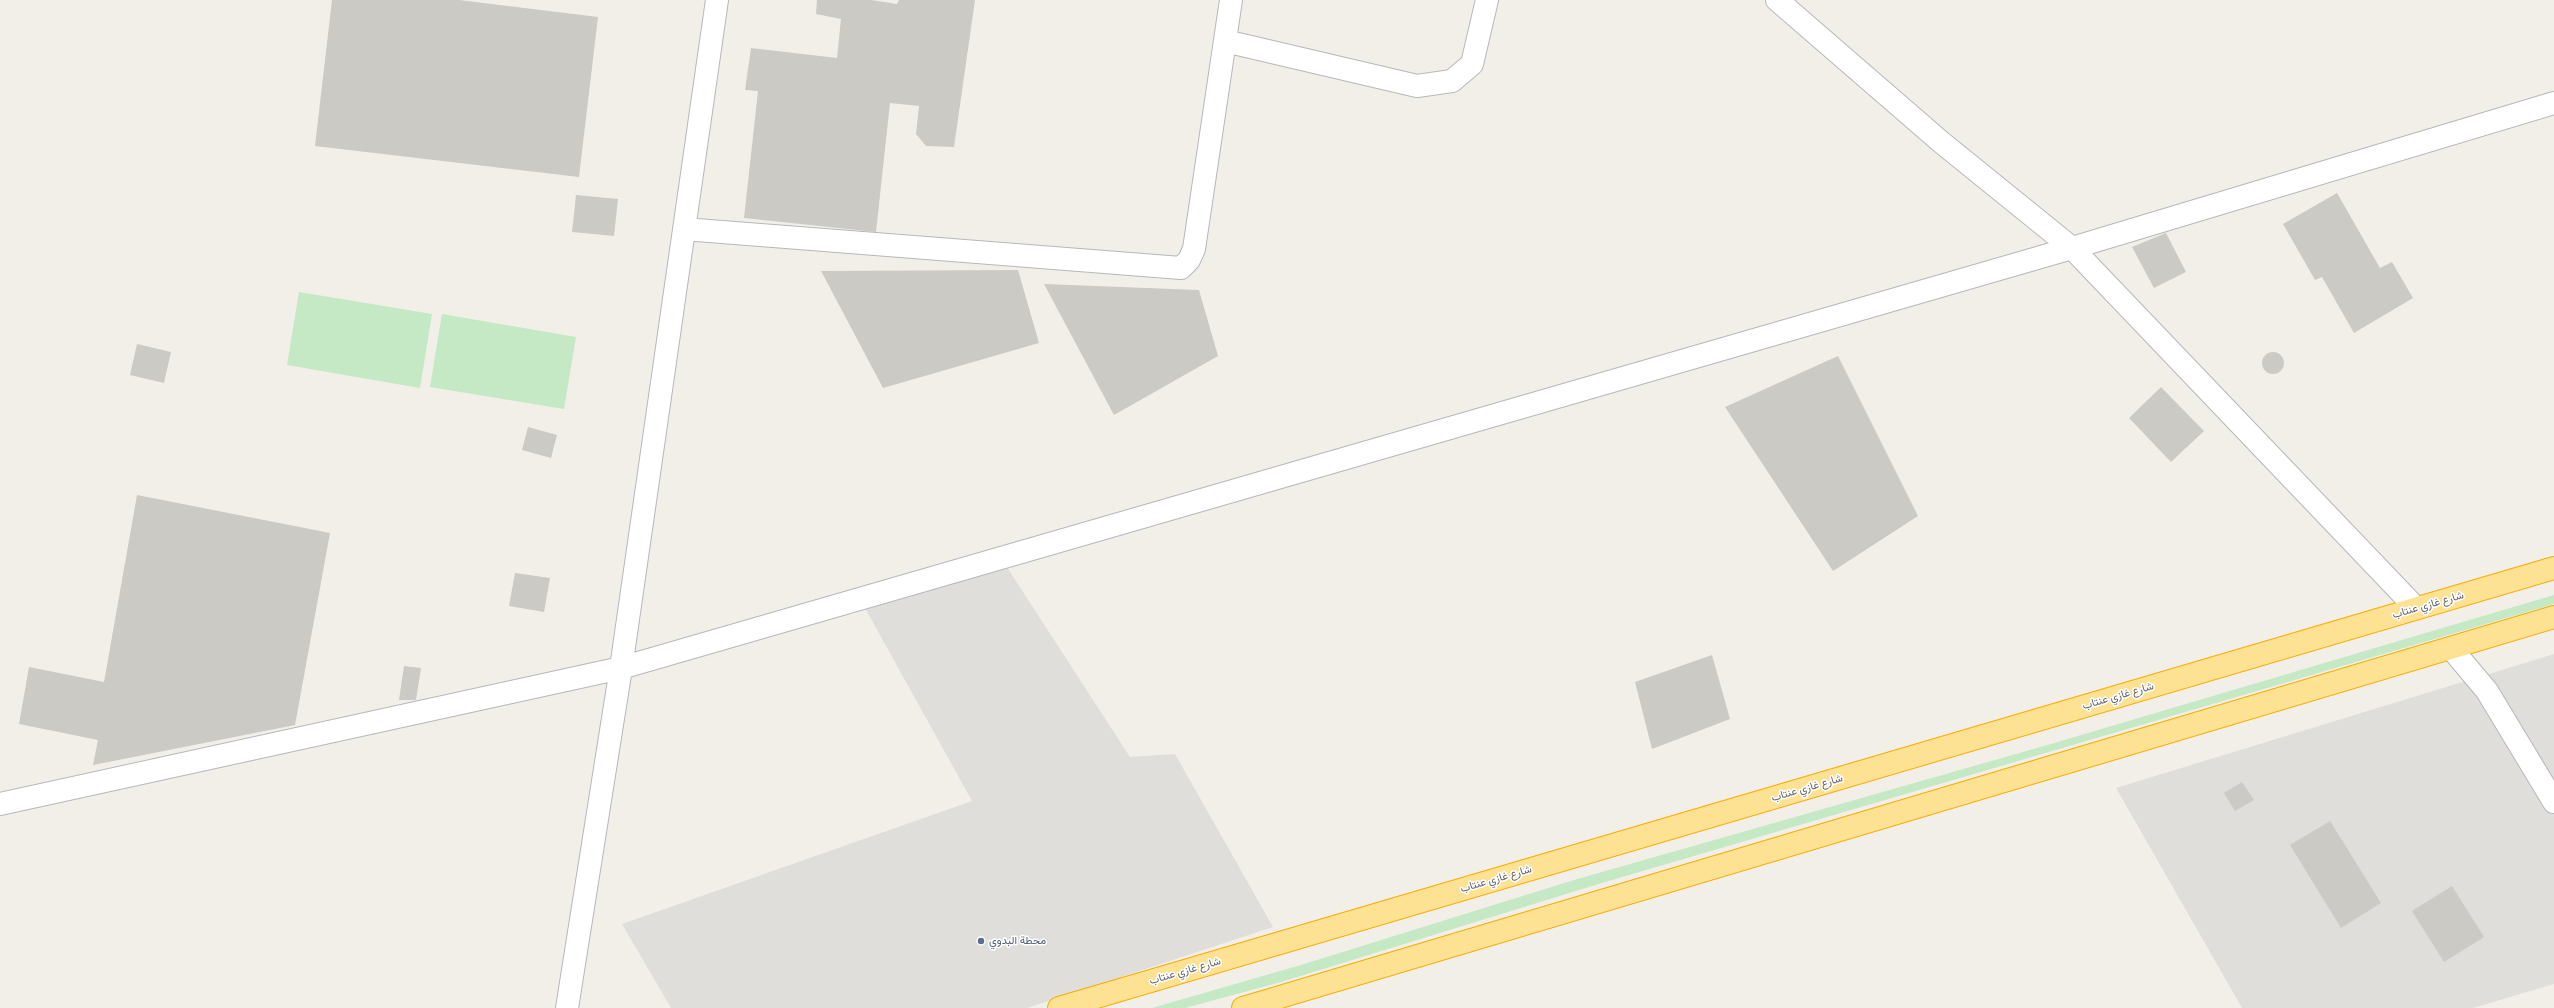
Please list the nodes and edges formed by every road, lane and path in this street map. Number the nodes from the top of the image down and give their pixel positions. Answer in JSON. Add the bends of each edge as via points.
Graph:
{"nodes":[{"id":1,"x":717,"y":0,"type":"edge"},
{"id":2,"x":1231,"y":0,"type":"edge"},
{"id":3,"x":1487,"y":0,"type":"edge"},
{"id":4,"x":1782,"y":2,"type":"edge"},
{"id":5,"x":1225,"y":42,"type":"junction"},
{"id":6,"x":2554,"y":103,"type":"edge"},
{"id":7,"x":684,"y":229,"type":"junction"},
{"id":8,"x":2072,"y":248,"type":"junction"},
{"id":9,"x":2554,"y":568,"type":"edge"},
{"id":10,"x":2416,"y":608,"type":"junction"},
{"id":11,"x":2554,"y":617,"type":"edge"},
{"id":12,"x":2451,"y":648,"type":"junction"},
{"id":13,"x":621,"y":668,"type":"junction"},
{"id":14,"x":2554,"y":802,"type":"edge"},
{"id":15,"x":0,"y":804,"type":"edge"},
{"id":16,"x":566,"y":1008,"type":"edge"},
{"id":17,"x":1059,"y":1008,"type":"edge"},
{"id":18,"x":1243,"y":1008,"type":"edge"}],
"edges":[{"from":1,"to":7,"type":"street"},
{"from":2,"to":5,"type":"street"},
{"from":3,"to":5,"type":"street","via":[[1472,64],[1452,81],[1417,86]]},
{"from":4,"to":8,"type":"street","via":[[1941,142]]},
{"from":5,"to":7,"type":"street","via":[[1194,249],[1189,260],[1181,268]]},
{"from":6,"to":8,"type":"street"},
{"from":7,"to":13,"type":"street"},
{"from":8,"to":10,"type":"street"},
{"from":8,"to":13,"type":"street"},
{"from":9,"to":10,"type":"highway","name":"شارع غازي عنتاب"},
{"from":10,"to":17,"type":"highway","name":"شارع غازي عنتاب"},
{"from":11,"to":12,"type":"highway"},
{"from":12,"to":14,"type":"street","via":[[2487,691]]},
{"from":12,"to":18,"type":"highway"},
{"from":13,"to":15,"type":"street"},
{"from":13,"to":16,"type":"street"}]}
